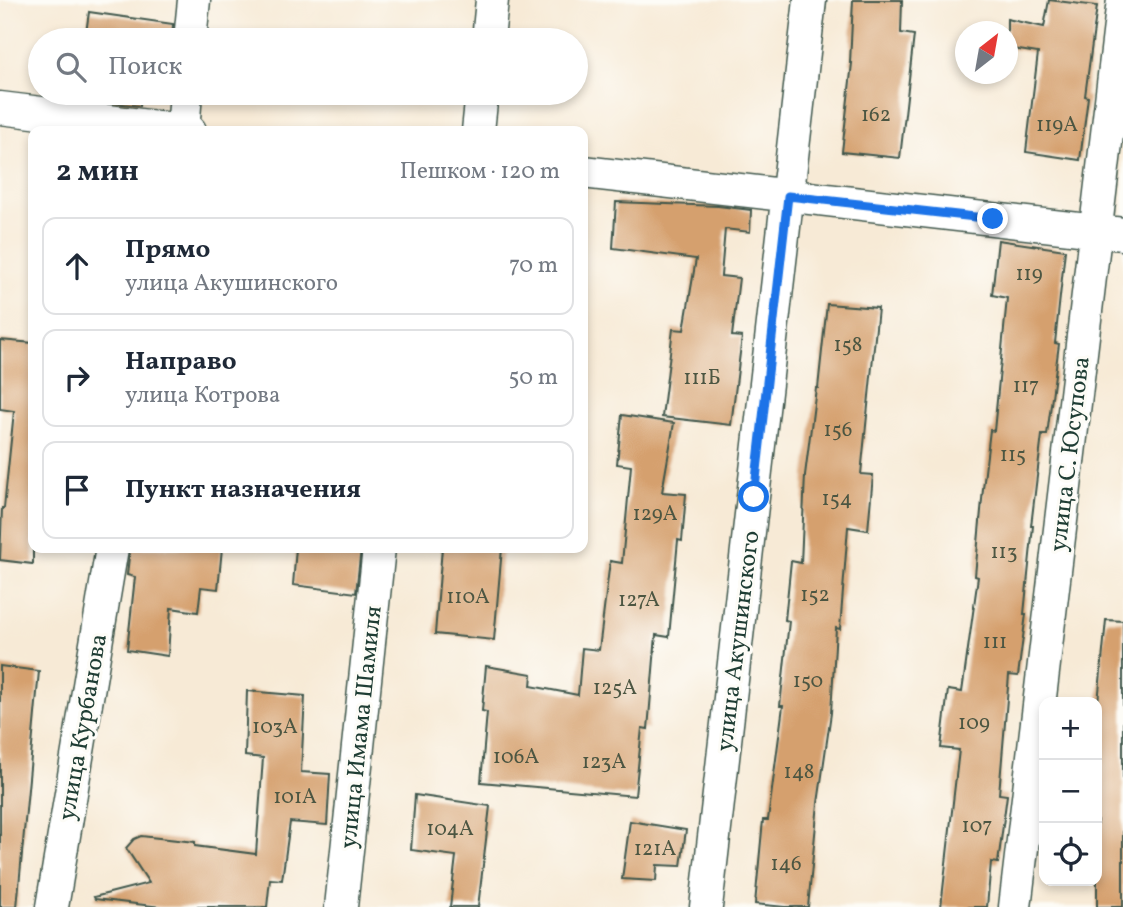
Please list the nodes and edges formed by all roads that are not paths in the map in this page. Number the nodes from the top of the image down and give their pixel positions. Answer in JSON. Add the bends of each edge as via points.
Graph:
{"nodes":[{"id":1,"x":194,"y":0,"type":"edge"},
{"id":2,"x":492,"y":0,"type":"edge"},
{"id":3,"x":810,"y":0,"type":"edge"},
{"id":4,"x":1123,"y":0,"type":"edge"},
{"id":5,"x":191,"y":28,"type":"edge"},
{"id":6,"x":489,"y":28,"type":"edge"},
{"id":7,"x":185,"y":105,"type":"edge"},
{"id":8,"x":481,"y":105,"type":"edge"},
{"id":9,"x":0,"y":108,"type":"edge"},
{"id":10,"x":143,"y":126,"type":"edge"},
{"id":11,"x":183,"y":126,"type":"edge"},
{"id":12,"x":479,"y":126,"type":"edge"},
{"id":13,"x":588,"y":173,"type":"edge"},
{"id":14,"x":788,"y":196,"type":"junction"},
{"id":15,"x":1109,"y":232,"type":"edge"},
{"id":16,"x":112,"y":553,"type":"edge"},
{"id":17,"x":378,"y":553,"type":"edge"},
{"id":18,"x":52,"y":907,"type":"edge"},
{"id":19,"x":341,"y":907,"type":"edge"},
{"id":20,"x":706,"y":907,"type":"edge"},
{"id":21,"x":1015,"y":907,"type":"edge"}],
"edges":[{"from":1,"to":5,"type":"street"},
{"from":2,"to":6,"type":"street"},
{"from":3,"to":14,"type":"street","name":"улица Акушинского"},
{"from":4,"to":15,"type":"street","name":"улица С. Юсупова"},
{"from":7,"to":11,"type":"street"},
{"from":8,"to":12,"type":"street"},
{"from":9,"to":10,"type":"street"},
{"from":13,"to":14,"type":"street"},
{"from":14,"to":15,"type":"street"},
{"from":14,"to":20,"type":"street","name":"улица Акушинского"},
{"from":15,"to":21,"type":"street","name":"улица С. Юсупова"},
{"from":16,"to":18,"type":"street","name":"улица Курбанова"},
{"from":17,"to":19,"type":"street","name":"улица Имама Шамиля"}]}
